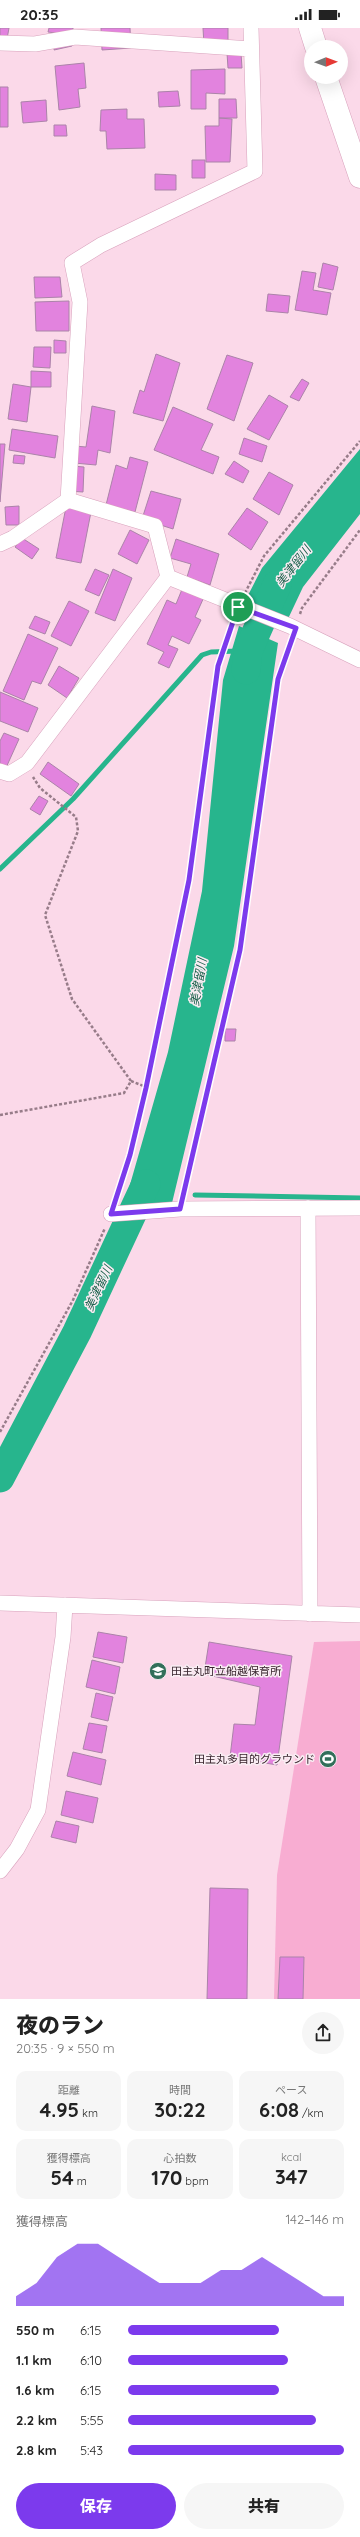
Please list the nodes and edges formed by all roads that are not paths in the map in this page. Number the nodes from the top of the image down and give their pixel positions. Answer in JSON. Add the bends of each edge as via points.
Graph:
{"nodes":[{"id":1,"x":251,"y":28,"type":"edge"},
{"id":2,"x":310,"y":28,"type":"edge"},
{"id":3,"x":314,"y":40,"type":"edge"},
{"id":4,"x":0,"y":44,"type":"edge"},
{"id":5,"x":251,"y":49,"type":"junction"},
{"id":6,"x":328,"y":84,"type":"edge"},
{"id":7,"x":360,"y":177,"type":"edge"},
{"id":8,"x":68,"y":500,"type":"junction"},
{"id":9,"x":0,"y":544,"type":"edge"},
{"id":10,"x":168,"y":577,"type":"junction"},
{"id":11,"x":360,"y":660,"type":"edge"},
{"id":12,"x":0,"y":771,"type":"edge"},
{"id":13,"x":308,"y":1208,"type":"junction"},
{"id":14,"x":360,"y":1208,"type":"edge"},
{"id":15,"x":111,"y":1214,"type":"road end"},
{"id":16,"x":0,"y":1603,"type":"edge"},
{"id":17,"x":65,"y":1605,"type":"junction"},
{"id":18,"x":310,"y":1614,"type":"junction"},
{"id":19,"x":360,"y":1615,"type":"edge"},
{"id":20,"x":0,"y":1871,"type":"edge"}],
"edges":[{"from":1,"to":5,"type":"street"},
{"from":2,"to":3,"type":"highway"},
{"from":4,"to":5,"type":"street","via":[[35,44],[75,37]]},
{"from":5,"to":8,"type":"street","via":[[255,171],[101,245],[72,263],[80,302]]},
{"from":6,"to":7,"type":"highway"},
{"from":8,"to":9,"type":"street","via":[[13,538]]},
{"from":8,"to":10,"type":"street","via":[[155,526]]},
{"from":10,"to":11,"type":"street","via":[[293,627]]},
{"from":10,"to":12,"type":"street","via":[[26,763],[9,774]]},
{"from":13,"to":14,"type":"street"},
{"from":13,"to":15,"type":"street","via":[[180,1209]]},
{"from":13,"to":18,"type":"street"},
{"from":16,"to":17,"type":"street"},
{"from":17,"to":18,"type":"street"},
{"from":17,"to":20,"type":"street","via":[[63,1637],[38,1810],[17,1850]]},
{"from":18,"to":19,"type":"street"}]}
